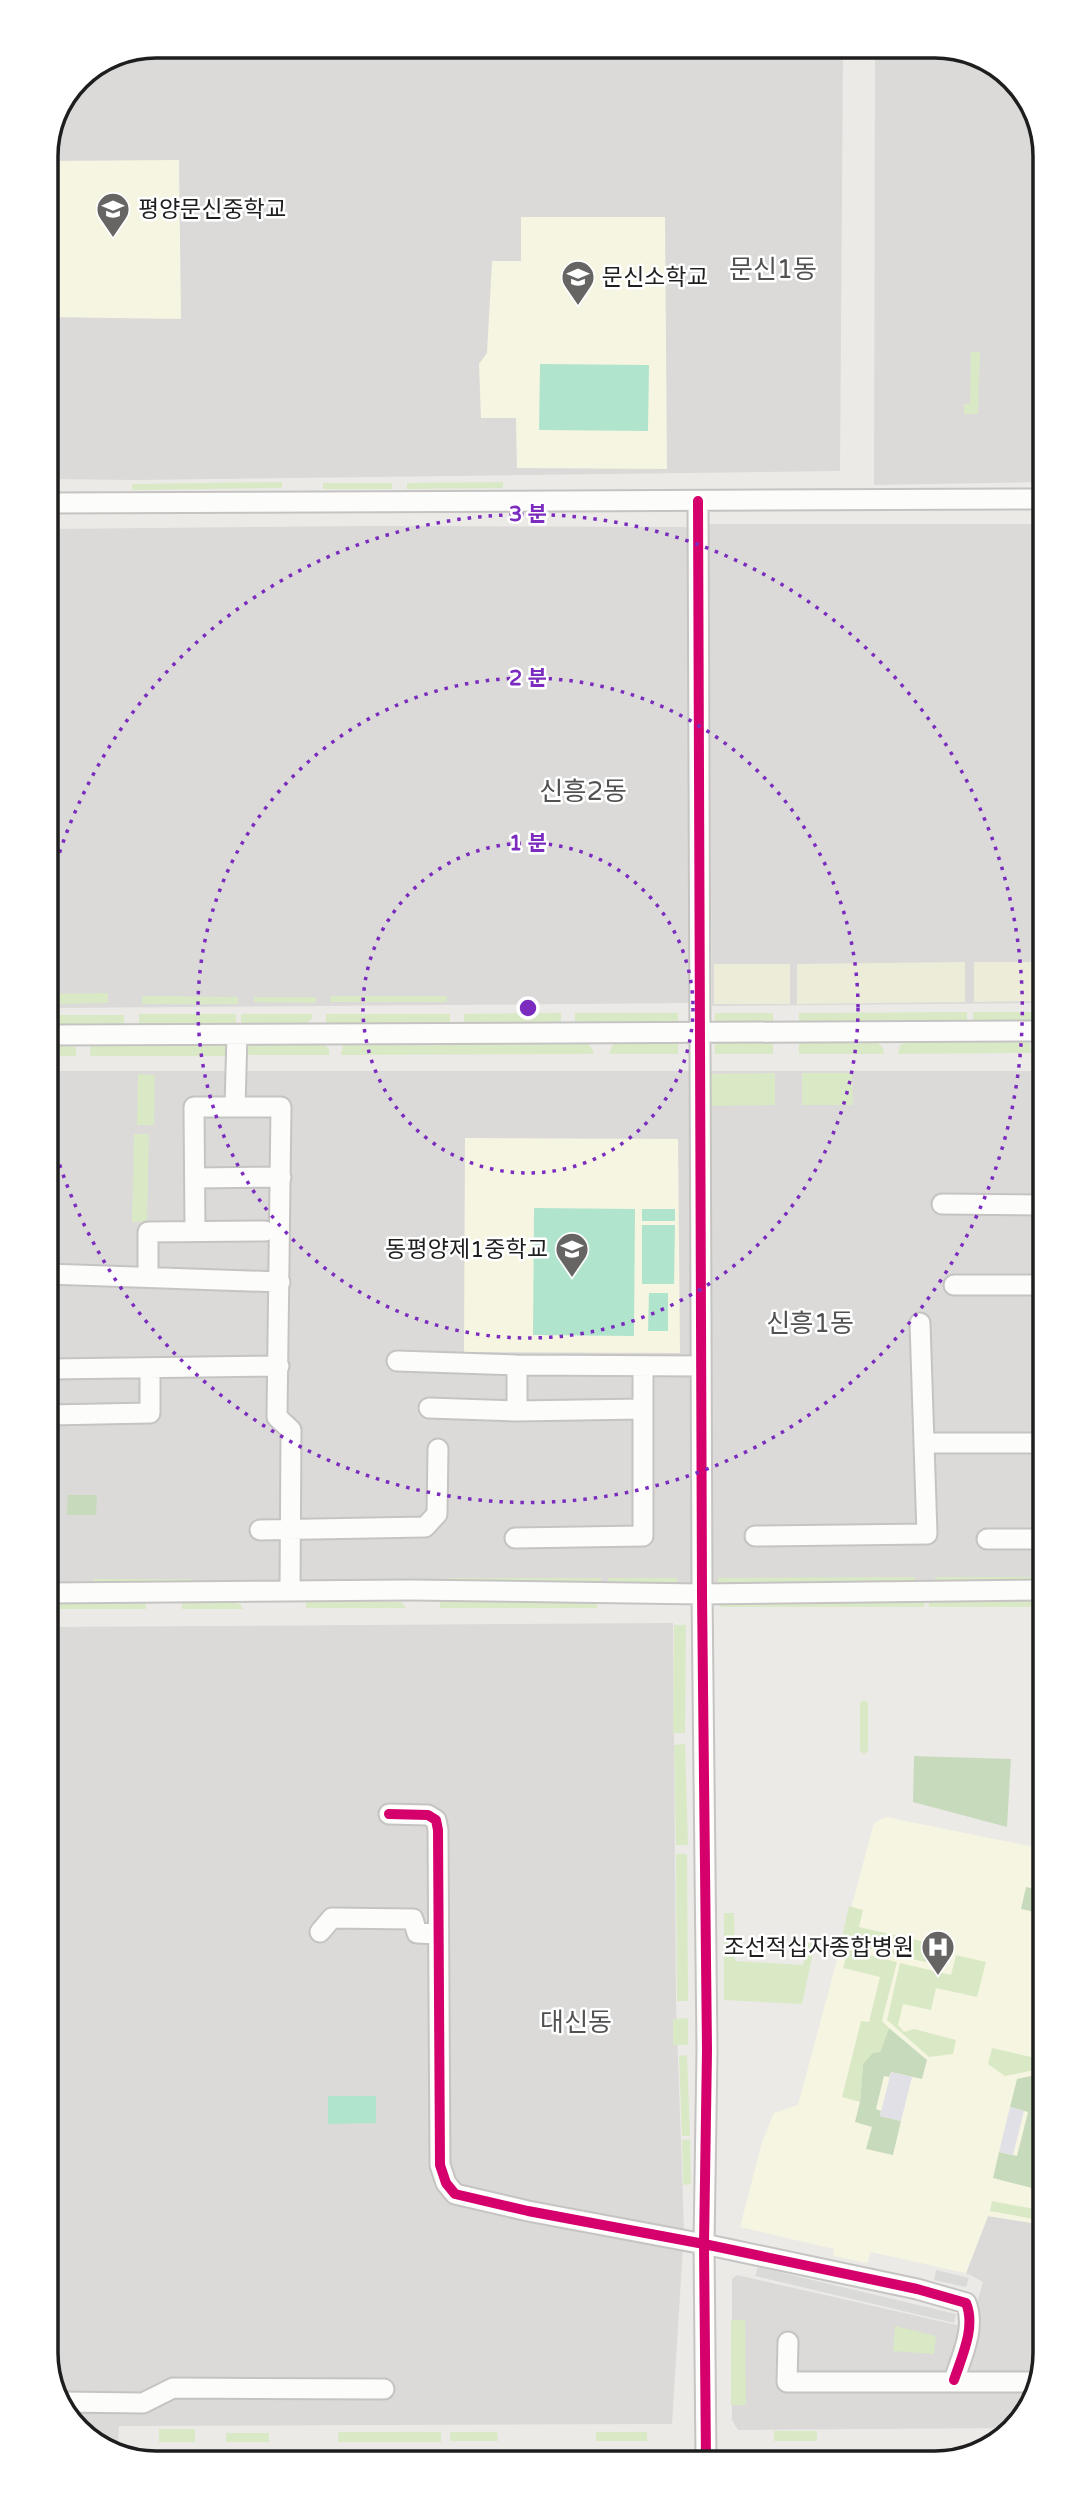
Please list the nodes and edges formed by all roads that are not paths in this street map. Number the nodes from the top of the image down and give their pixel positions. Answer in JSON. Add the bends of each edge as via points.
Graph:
{"nodes":[{"id":1,"x":1033,"y":499,"type":"edge"},
{"id":2,"x":698,"y":501,"type":"junction"},
{"id":3,"x":58,"y":503,"type":"edge"},
{"id":4,"x":1033,"y":1031,"type":"edge"},
{"id":5,"x":700,"y":1033,"type":"junction"},
{"id":6,"x":58,"y":1035,"type":"edge"},
{"id":7,"x":237,"y":1035,"type":"junction"},
{"id":8,"x":235,"y":1107,"type":"junction"},
{"id":9,"x":281,"y":1177,"type":"junction"},
{"id":10,"x":195,"y":1178,"type":"junction"},
{"id":11,"x":942,"y":1204,"type":"dead end"},
{"id":12,"x":1033,"y":1205,"type":"edge"},
{"id":13,"x":195,"y":1231,"type":"junction"},
{"id":14,"x":265,"y":1231,"type":"dead end"},
{"id":15,"x":58,"y":1274,"type":"edge"},
{"id":16,"x":148,"y":1276,"type":"junction"},
{"id":17,"x":280,"y":1282,"type":"junction"},
{"id":18,"x":954,"y":1284,"type":"dead end"},
{"id":19,"x":1033,"y":1285,"type":"edge"},
{"id":20,"x":920,"y":1323,"type":"dead end"},
{"id":21,"x":397,"y":1361,"type":"dead end"},
{"id":22,"x":279,"y":1366,"type":"junction"},
{"id":23,"x":517,"y":1366,"type":"junction"},
{"id":24,"x":643,"y":1366,"type":"junction"},
{"id":25,"x":701,"y":1366,"type":"junction"},
{"id":26,"x":150,"y":1368,"type":"junction"},
{"id":27,"x":58,"y":1369,"type":"edge"},
{"id":28,"x":429,"y":1408,"type":"dead end"},
{"id":29,"x":642,"y":1409,"type":"junction"},
{"id":30,"x":517,"y":1411,"type":"junction"},
{"id":31,"x":58,"y":1415,"type":"edge"},
{"id":32,"x":925,"y":1443,"type":"junction"},
{"id":33,"x":1033,"y":1443,"type":"edge"},
{"id":34,"x":438,"y":1449,"type":"dead end"},
{"id":35,"x":291,"y":1529,"type":"junction"},
{"id":36,"x":260,"y":1530,"type":"dead end"},
{"id":37,"x":755,"y":1536,"type":"dead end"},
{"id":38,"x":514,"y":1538,"type":"dead end"},
{"id":39,"x":987,"y":1539,"type":"dead end"},
{"id":40,"x":1033,"y":1539,"type":"edge"},
{"id":41,"x":1033,"y":1590,"type":"edge"},
{"id":42,"x":290,"y":1591,"type":"junction"},
{"id":43,"x":58,"y":1593,"type":"edge"},
{"id":44,"x":702,"y":1594,"type":"junction"},
{"id":45,"x":389,"y":1814,"type":"dead end"},
{"id":46,"x":320,"y":1933,"type":"dead end"},
{"id":47,"x":438,"y":1934,"type":"junction"},
{"id":48,"x":704,"y":2244,"type":"junction"},
{"id":49,"x":788,"y":2342,"type":"dead end"},
{"id":50,"x":954,"y":2380,"type":"junction"},
{"id":51,"x":1029,"y":2382,"type":"edge"},
{"id":52,"x":384,"y":2389,"type":"dead end"},
{"id":53,"x":71,"y":2402,"type":"edge"},
{"id":54,"x":706,"y":2451,"type":"edge"}],
"edges":[{"from":1,"to":2,"type":"street"},
{"from":2,"to":3,"type":"street"},
{"from":2,"to":5,"type":"street"},
{"from":4,"to":5,"type":"street"},
{"from":5,"to":7,"type":"street"},
{"from":5,"to":25,"type":"street"},
{"from":6,"to":7,"type":"street"},
{"from":7,"to":8,"type":"street"},
{"from":8,"to":9,"type":"street","via":[[281,1107]]},
{"from":8,"to":10,"type":"street","via":[[194,1107]]},
{"from":9,"to":10,"type":"street"},
{"from":9,"to":17,"type":"street"},
{"from":10,"to":13,"type":"street"},
{"from":11,"to":12,"type":"street"},
{"from":13,"to":14,"type":"street"},
{"from":13,"to":16,"type":"street","via":[[148,1232]]},
{"from":15,"to":16,"type":"street"},
{"from":16,"to":17,"type":"street"},
{"from":17,"to":22,"type":"street"},
{"from":18,"to":19,"type":"street"},
{"from":20,"to":32,"type":"street"},
{"from":21,"to":23,"type":"street"},
{"from":22,"to":26,"type":"street"},
{"from":22,"to":35,"type":"street","via":[[277,1417],[291,1430]]},
{"from":23,"to":24,"type":"street"},
{"from":23,"to":30,"type":"street"},
{"from":24,"to":25,"type":"street"},
{"from":24,"to":29,"type":"street"},
{"from":25,"to":44,"type":"street"},
{"from":26,"to":27,"type":"street"},
{"from":26,"to":31,"type":"street","via":[[150,1413]]},
{"from":28,"to":30,"type":"street"},
{"from":29,"to":30,"type":"street"},
{"from":29,"to":38,"type":"street","via":[[643,1536]]},
{"from":32,"to":33,"type":"street"},
{"from":32,"to":37,"type":"street","via":[[927,1534]]},
{"from":34,"to":35,"type":"street","via":[[437,1514],[425,1527]]},
{"from":35,"to":36,"type":"street"},
{"from":35,"to":42,"type":"street"},
{"from":39,"to":40,"type":"street"},
{"from":41,"to":44,"type":"street"},
{"from":42,"to":43,"type":"street"},
{"from":42,"to":44,"type":"street"},
{"from":44,"to":48,"type":"street"},
{"from":45,"to":47,"type":"street","via":[[428,1815],[436,1820]]},
{"from":46,"to":47,"type":"street","via":[[332,1919],[413,1919],[417,1933]]},
{"from":47,"to":48,"type":"street","via":[[440,2165],[455,2194]]},
{"from":48,"to":50,"type":"street","via":[[966,2303],[970,2313],[967,2340]]},
{"from":48,"to":54,"type":"street"},
{"from":49,"to":50,"type":"street","via":[[787,2382]]},
{"from":50,"to":51,"type":"street"},
{"from":52,"to":53,"type":"street","via":[[173,2388],[143,2403]]}]}
